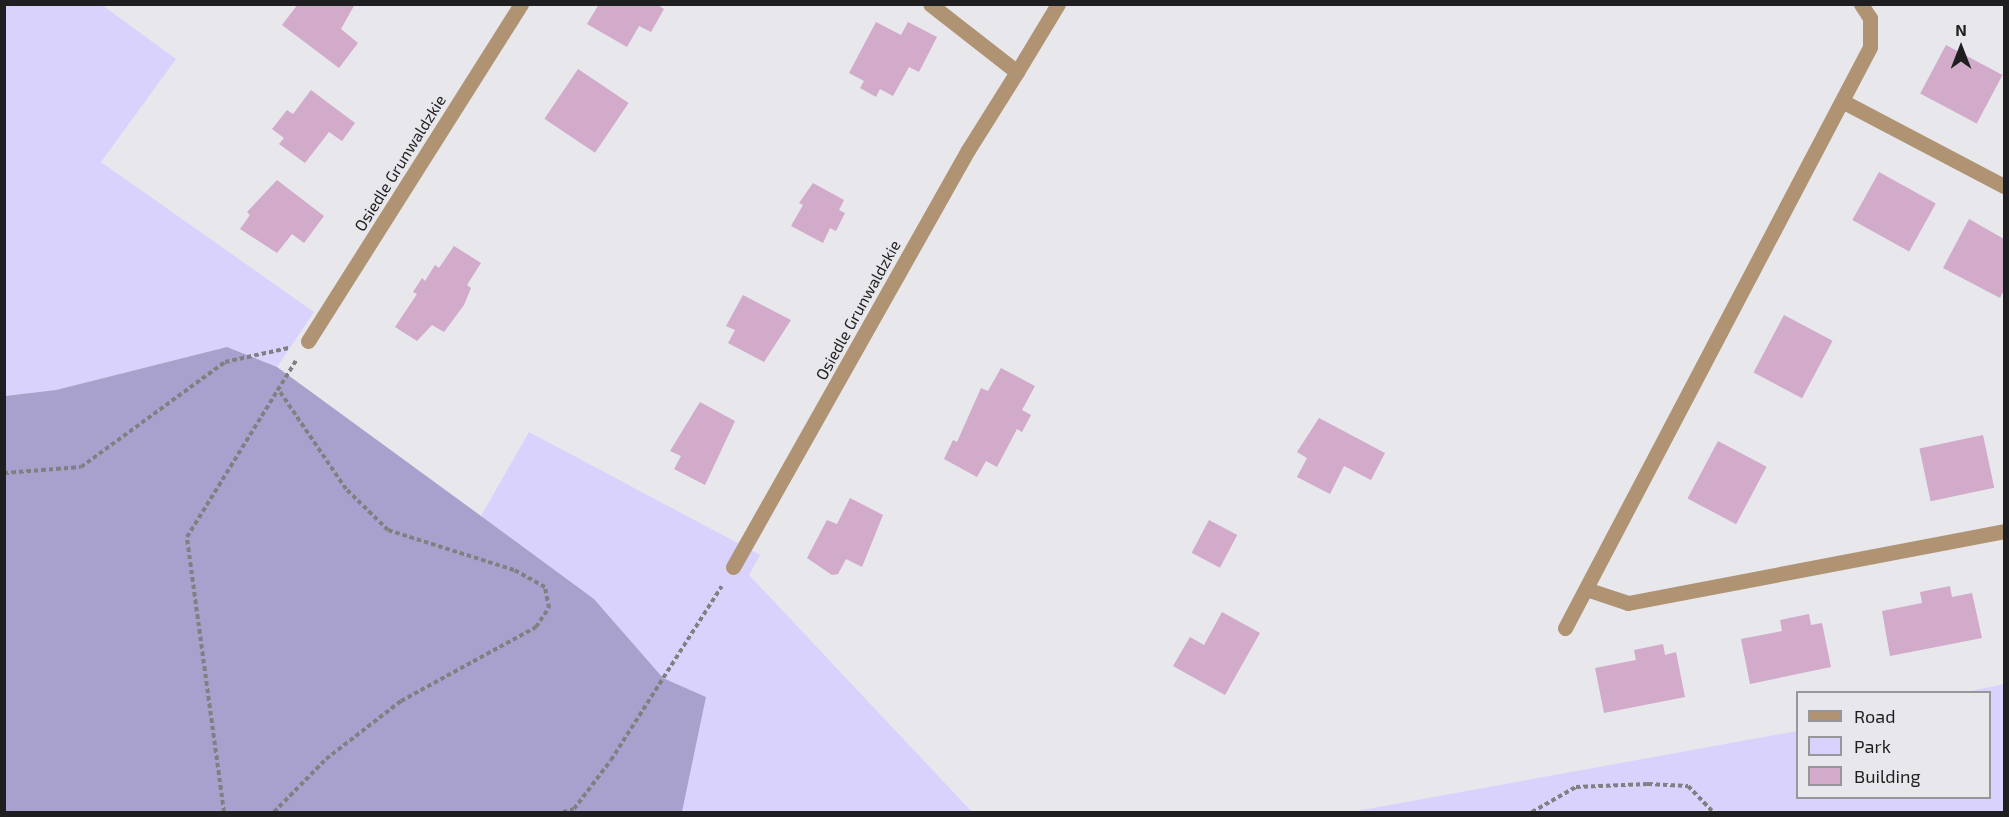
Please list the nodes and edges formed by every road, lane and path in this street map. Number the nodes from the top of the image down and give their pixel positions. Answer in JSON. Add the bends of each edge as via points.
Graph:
{"nodes":[{"id":1,"x":521,"y":4,"type":"edge"},
{"id":2,"x":930,"y":4,"type":"edge"},
{"id":3,"x":1058,"y":4,"type":"edge"},
{"id":4,"x":1861,"y":4,"type":"edge"},
{"id":5,"x":1017,"y":72,"type":"junction"},
{"id":6,"x":1842,"y":101,"type":"junction"},
{"id":7,"x":2004,"y":186,"type":"edge"},
{"id":8,"x":308,"y":341,"type":"junction"},
{"id":9,"x":278,"y":389,"type":"junction"},
{"id":10,"x":4,"y":473,"type":"edge"},
{"id":11,"x":2004,"y":531,"type":"edge"},
{"id":12,"x":733,"y":567,"type":"joint"},
{"id":13,"x":1586,"y":589,"type":"junction"},
{"id":14,"x":1565,"y":628,"type":"dead end"},
{"id":15,"x":224,"y":813,"type":"edge"},
{"id":16,"x":274,"y":813,"type":"edge"},
{"id":17,"x":563,"y":813,"type":"edge"},
{"id":18,"x":1532,"y":813,"type":"edge"},
{"id":19,"x":1713,"y":813,"type":"edge"}],
"edges":[{"from":1,"to":8,"type":"street","name":"Osiedle Grunwaldzkie"},
{"from":2,"to":5,"type":"street"},
{"from":3,"to":5,"type":"street","name":"Osiedle Grunwaldzkie"},
{"from":4,"to":6,"type":"street","via":[[1870,18],[1870,47]]},
{"from":5,"to":12,"type":"street","name":"Osiedle Grunwaldzkie","via":[[968,150]]},
{"from":6,"to":7,"type":"street"},
{"from":6,"to":13,"type":"street"},
{"from":8,"to":9,"type":"path"},
{"from":8,"to":10,"type":"path","via":[[266,355],[225,362],[81,467]]},
{"from":9,"to":15,"type":"path","via":[[187,537]]},
{"from":9,"to":16,"type":"path","via":[[346,489],[388,530],[514,570],[545,587],[549,608],[536,627],[401,701],[326,759]]},
{"from":11,"to":13,"type":"street","via":[[1628,603]]},
{"from":12,"to":17,"type":"path","via":[[611,760],[574,809]]},
{"from":13,"to":14,"type":"street"},
{"from":18,"to":19,"type":"path","via":[[1576,787],[1648,784],[1688,786]]}]}
